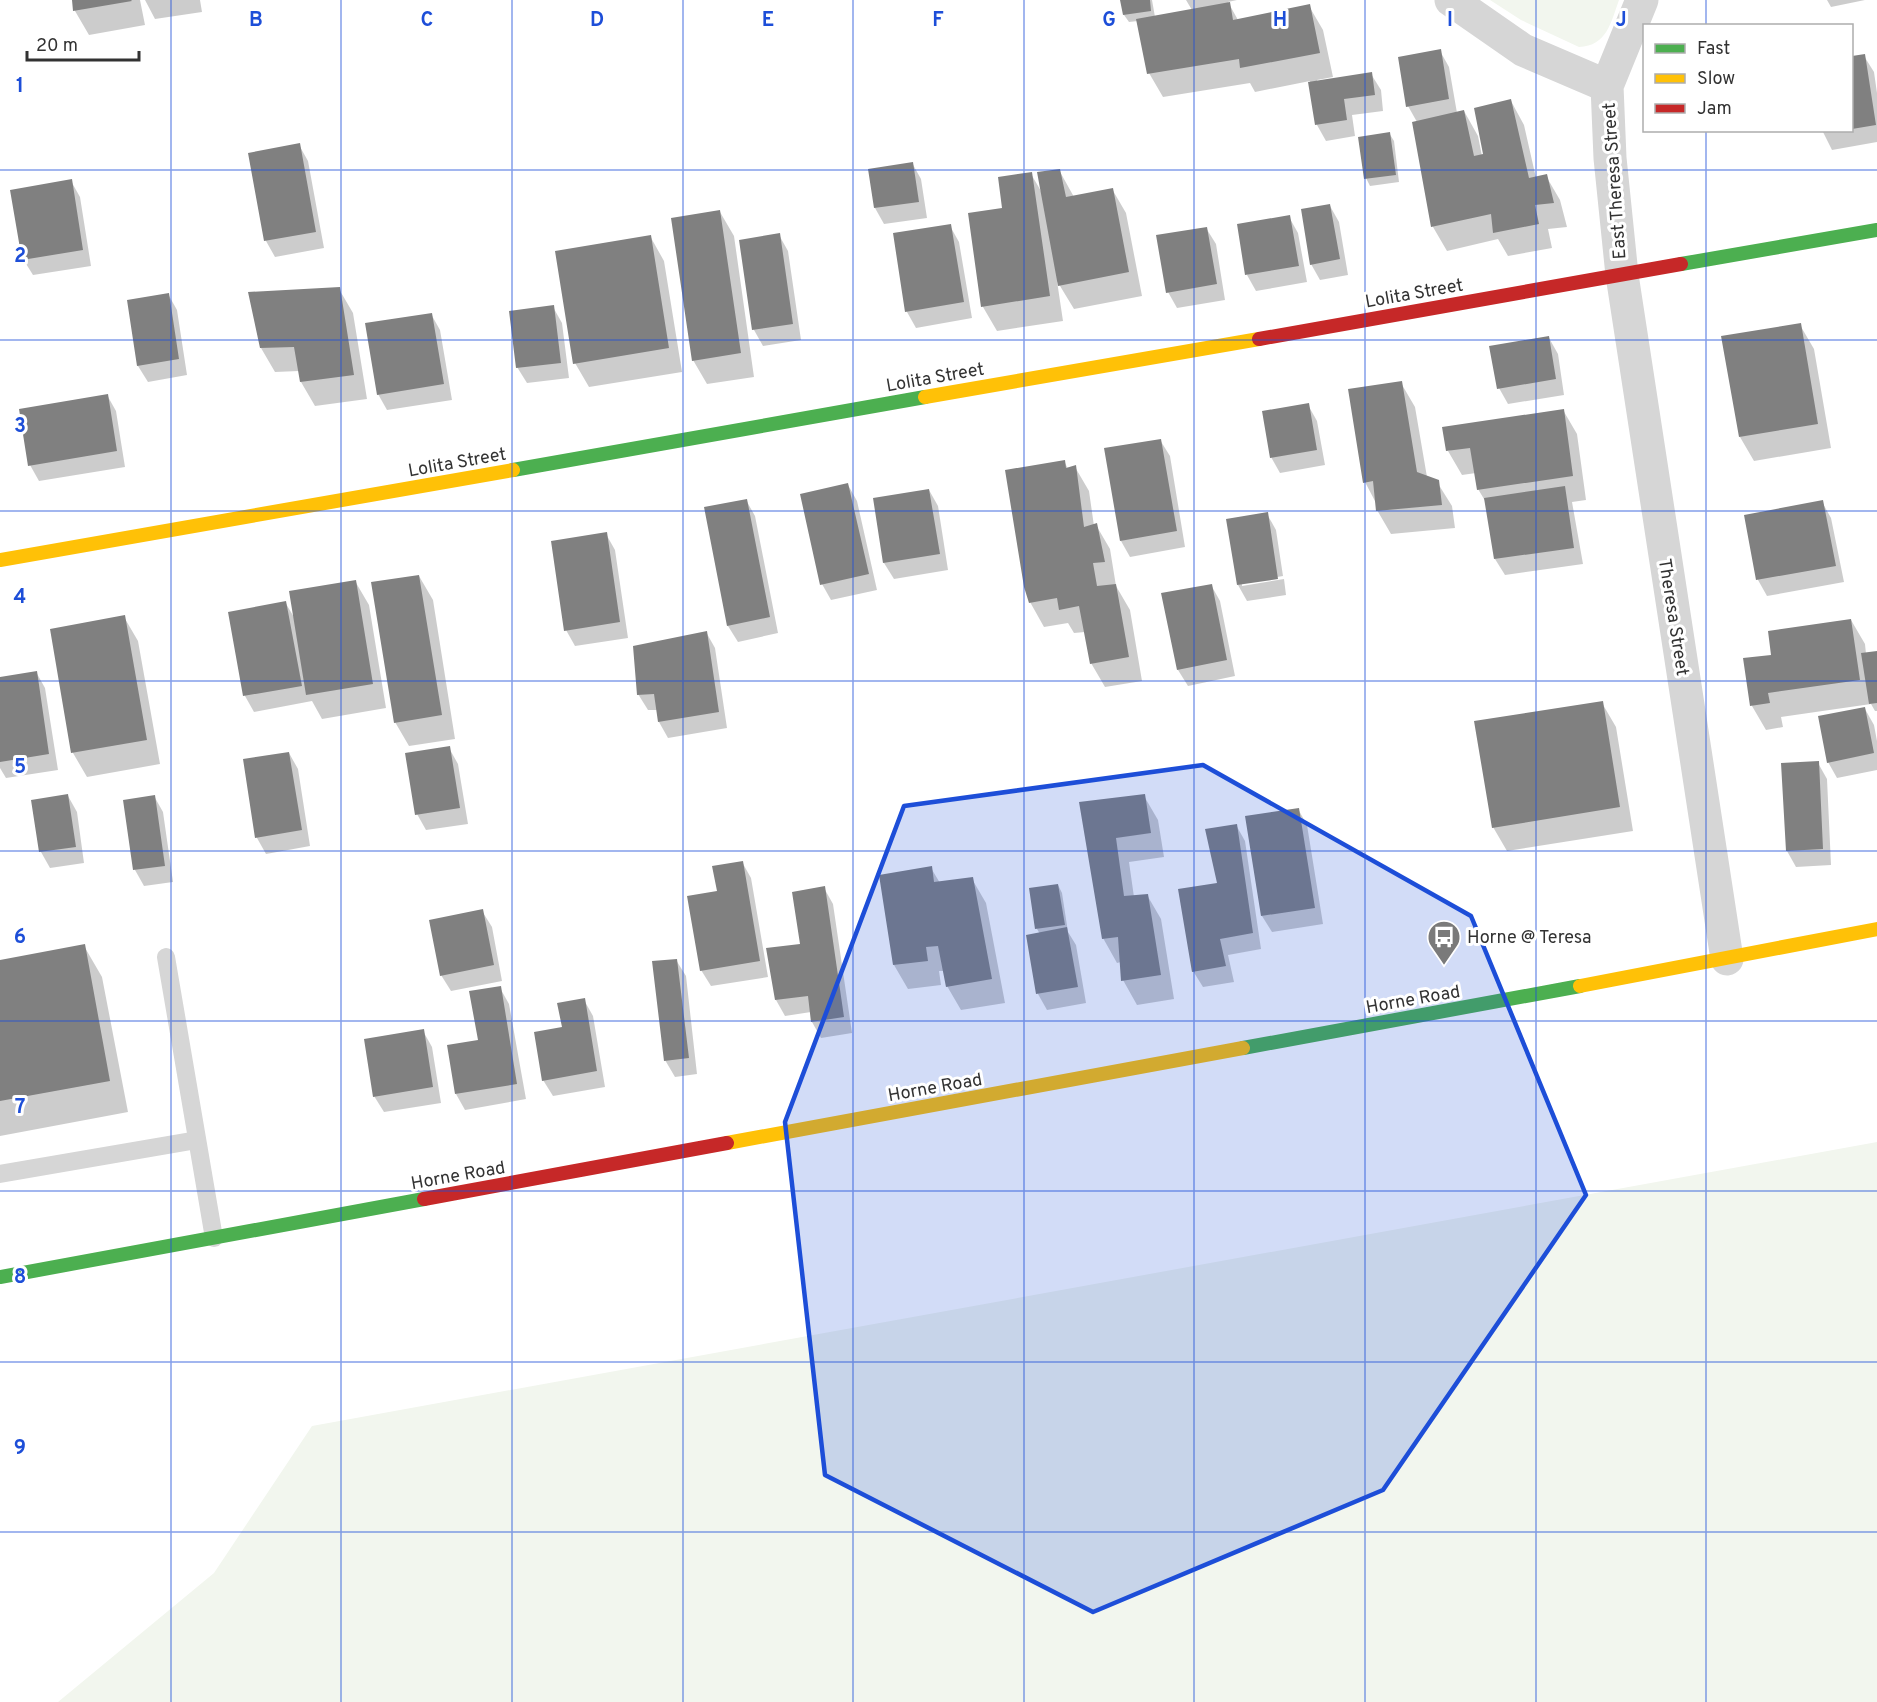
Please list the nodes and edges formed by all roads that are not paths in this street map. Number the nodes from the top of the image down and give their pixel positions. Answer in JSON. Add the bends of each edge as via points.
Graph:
{"nodes":[{"id":1,"x":1451,"y":0,"type":"edge"},
{"id":2,"x":1642,"y":0,"type":"edge"},
{"id":3,"x":1607,"y":86,"type":"junction"},
{"id":4,"x":1877,"y":230,"type":"edge"},
{"id":5,"x":1622,"y":275,"type":"junction"},
{"id":6,"x":0,"y":560,"type":"edge"},
{"id":7,"x":1877,"y":929,"type":"edge"},
{"id":8,"x":166,"y":957,"type":"dead end"},
{"id":9,"x":1727,"y":959,"type":"junction"},
{"id":10,"x":197,"y":1140,"type":"junction"},
{"id":11,"x":0,"y":1174,"type":"edge"},
{"id":12,"x":214,"y":1238,"type":"junction"},
{"id":13,"x":0,"y":1278,"type":"edge"}],
"edges":[{"from":1,"to":3,"type":"street","name":"East Theresa Street","via":[[1523,50]]},
{"from":2,"to":3,"type":"street"},
{"from":3,"to":5,"type":"street","name":"East Theresa Street"},
{"from":4,"to":5,"type":"main road","name":"Lolita Street"},
{"from":5,"to":6,"type":"main road","name":"Lolita Street"},
{"from":5,"to":9,"type":"street","name":"Theresa Street"},
{"from":7,"to":9,"type":"main road","name":"Horne Road"},
{"from":8,"to":10,"type":"lane"},
{"from":9,"to":12,"type":"main road","name":"Horne Road"},
{"from":10,"to":11,"type":"lane"},
{"from":10,"to":12,"type":"lane"},
{"from":12,"to":13,"type":"main road","name":"Horne Road"}]}
